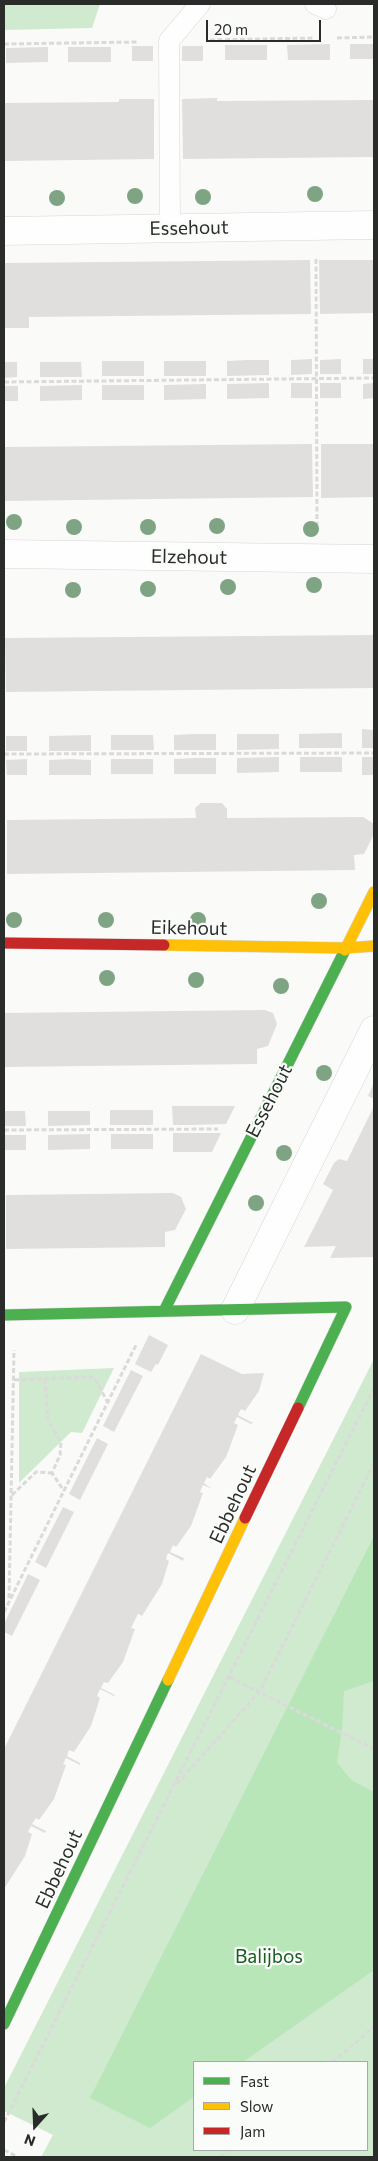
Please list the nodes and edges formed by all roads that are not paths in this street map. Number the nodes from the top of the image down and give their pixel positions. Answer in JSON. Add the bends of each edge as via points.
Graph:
{"nodes":[{"id":1,"x":200,"y":4,"type":"edge"},
{"id":2,"x":374,"y":225,"type":"edge"},
{"id":3,"x":170,"y":228,"type":"junction"},
{"id":4,"x":4,"y":231,"type":"edge"},
{"id":5,"x":4,"y":554,"type":"edge"},
{"id":6,"x":374,"y":559,"type":"edge"},
{"id":7,"x":374,"y":892,"type":"edge"},
{"id":8,"x":4,"y":943,"type":"edge"},
{"id":9,"x":374,"y":946,"type":"edge"},
{"id":10,"x":346,"y":948,"type":"junction"},
{"id":11,"x":374,"y":1030,"type":"edge"},
{"id":12,"x":235,"y":1310,"type":"junction"},
{"id":13,"x":158,"y":1311,"type":"junction"},
{"id":14,"x":9,"y":1314,"type":"edge"},
{"id":15,"x":4,"y":2024,"type":"edge"}],
"edges":[{"from":1,"to":3,"type":"lane","via":[[169,41]]},
{"from":2,"to":3,"type":"street","name":"Essehout"},
{"from":3,"to":4,"type":"street","name":"Essehout"},
{"from":5,"to":6,"type":"street","name":"Elzehout"},
{"from":7,"to":10,"type":"street","name":"Essehout"},
{"from":8,"to":10,"type":"street","name":"Eikehout"},
{"from":9,"to":10,"type":"street","name":"Eikehout"},
{"from":10,"to":13,"type":"street","name":"Essehout","via":[[256,1129]]},
{"from":11,"to":12,"type":"street"},
{"from":12,"to":13,"type":"street","name":"Ebbehout"},
{"from":12,"to":15,"type":"street","name":"Ebbehout","via":[[346,1307]]},
{"from":13,"to":14,"type":"street","name":"Ebbehout"}]}
